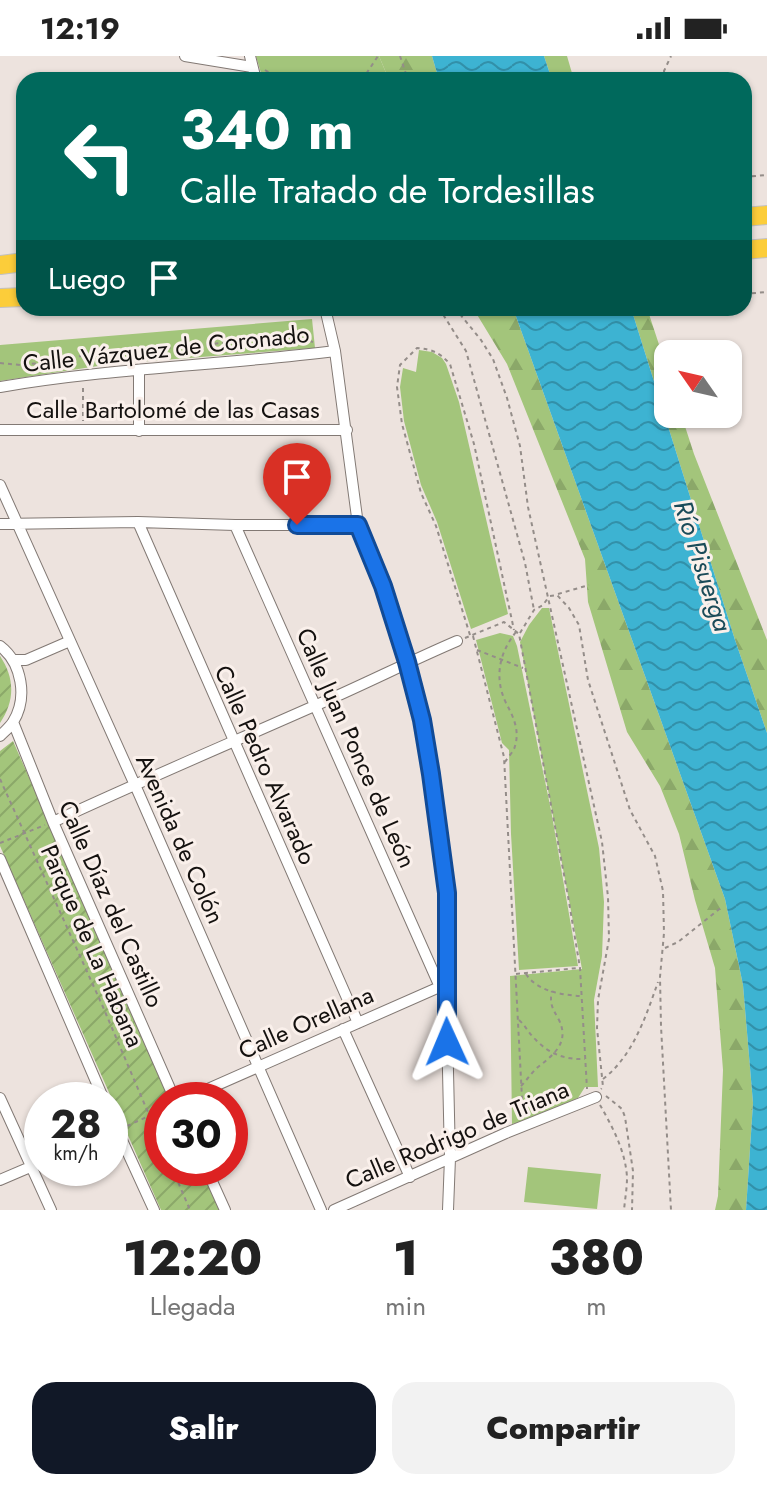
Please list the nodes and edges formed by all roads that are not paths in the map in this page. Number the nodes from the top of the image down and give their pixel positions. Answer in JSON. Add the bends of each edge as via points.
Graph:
{"nodes":[{"id":1,"x":185,"y":56,"type":"edge"},
{"id":2,"x":251,"y":62,"type":"edge"},
{"id":3,"x":327,"y":316,"type":"edge"},
{"id":4,"x":335,"y":347,"type":"junction"},
{"id":5,"x":139,"y":370,"type":"junction"},
{"id":6,"x":0,"y":387,"type":"edge"},
{"id":7,"x":0,"y":430,"type":"edge"},
{"id":8,"x":347,"y":430,"type":"junction"},
{"id":9,"x":139,"y":431,"type":"junction"},
{"id":10,"x":0,"y":485,"type":"edge"},
{"id":11,"x":138,"y":522,"type":"junction"},
{"id":12,"x":0,"y":524,"type":"edge"},
{"id":13,"x":18,"y":524,"type":"junction"},
{"id":14,"x":235,"y":525,"type":"junction"},
{"id":15,"x":358,"y":525,"type":"junction"},
{"id":16,"x":70,"y":641,"type":"junction"},
{"id":17,"x":457,"y":641,"type":"dead end"},
{"id":18,"x":0,"y":646,"type":"edge"},
{"id":19,"x":407,"y":662,"type":"junction"},
{"id":20,"x":15,"y":665,"type":"junction"},
{"id":21,"x":316,"y":706,"type":"junction"},
{"id":22,"x":13,"y":722,"type":"junction"},
{"id":23,"x":0,"y":736,"type":"edge"},
{"id":24,"x":233,"y":742,"type":"junction"},
{"id":25,"x":134,"y":784,"type":"junction"},
{"id":26,"x":53,"y":822,"type":"junction"},
{"id":27,"x":0,"y":859,"type":"edge"},
{"id":28,"x":443,"y":985,"type":"junction"},
{"id":29,"x":358,"y":1023,"type":"junction"},
{"id":30,"x":343,"y":1029,"type":"junction"},
{"id":31,"x":259,"y":1066,"type":"junction"},
{"id":32,"x":96,"y":1082,"type":"edge"},
{"id":33,"x":167,"y":1082,"type":"edge"},
{"id":34,"x":223,"y":1082,"type":"edge"},
{"id":35,"x":594,"y":1093,"type":"road end"},
{"id":36,"x":0,"y":1098,"type":"edge"},
{"id":37,"x":24,"y":1151,"type":"edge"},
{"id":38,"x":450,"y":1158,"type":"junction"},
{"id":39,"x":128,"y":1159,"type":"edge"},
{"id":40,"x":24,"y":1170,"type":"edge"},
{"id":41,"x":410,"y":1177,"type":"junction"},
{"id":42,"x":0,"y":1180,"type":"edge"},
{"id":43,"x":40,"y":1186,"type":"edge"},
{"id":44,"x":214,"y":1186,"type":"edge"},
{"id":45,"x":51,"y":1210,"type":"edge"},
{"id":46,"x":154,"y":1210,"type":"edge"},
{"id":47,"x":225,"y":1210,"type":"edge"},
{"id":48,"x":321,"y":1210,"type":"edge"},
{"id":49,"x":334,"y":1210,"type":"edge"},
{"id":50,"x":448,"y":1210,"type":"edge"}],
"edges":[{"from":1,"to":2,"type":"street"},
{"from":3,"to":4,"type":"street"},
{"from":4,"to":5,"type":"street","name":"Calle Vázquez de Coronado","via":[[269,360]]},
{"from":4,"to":8,"type":"street"},
{"from":5,"to":6,"type":"street","name":"Calle Vázquez de Coronado"},
{"from":5,"to":9,"type":"street"},
{"from":7,"to":9,"type":"street","name":"Calle Bartolomé de las Casas"},
{"from":8,"to":9,"type":"street","name":"Calle Bartolomé de las Casas"},
{"from":8,"to":15,"type":"street"},
{"from":10,"to":13,"type":"street","name":"Avenida de Colón"},
{"from":11,"to":13,"type":"street"},
{"from":11,"to":14,"type":"street"},
{"from":11,"to":24,"type":"street","name":"Calle Pedro Alvarado"},
{"from":12,"to":13,"type":"street"},
{"from":13,"to":16,"type":"street","name":"Avenida de Colón"},
{"from":14,"to":15,"type":"street"},
{"from":14,"to":21,"type":"street","name":"Calle Juan Ponce de León"},
{"from":15,"to":19,"type":"street"},
{"from":16,"to":20,"type":"street"},
{"from":16,"to":25,"type":"street","name":"Avenida de Colón"},
{"from":17,"to":19,"type":"street"},
{"from":18,"to":20,"type":"street"},
{"from":19,"to":21,"type":"street"},
{"from":19,"to":28,"type":"street","via":[[422,720],[447,893]]},
{"from":20,"to":22,"type":"street","via":[[21,694]]},
{"from":21,"to":24,"type":"street"},
{"from":21,"to":28,"type":"street","name":"Calle Juan Ponce de León"},
{"from":22,"to":23,"type":"street"},
{"from":22,"to":26,"type":"street","name":"Calle Díaz del Castillo"},
{"from":24,"to":25,"type":"street"},
{"from":24,"to":29,"type":"street","name":"Calle Pedro Alvarado"},
{"from":25,"to":26,"type":"street"},
{"from":25,"to":31,"type":"street","name":"Avenida de Colón"},
{"from":26,"to":33,"type":"street","name":"Calle Díaz del Castillo"},
{"from":27,"to":32,"type":"street"},
{"from":28,"to":29,"type":"street","name":"Calle Orellana"},
{"from":28,"to":38,"type":"street"},
{"from":29,"to":30,"type":"street","name":"Calle Orellana"},
{"from":30,"to":31,"type":"street","name":"Calle Orellana"},
{"from":30,"to":41,"type":"street"},
{"from":31,"to":34,"type":"street","name":"Calle Orellana"},
{"from":31,"to":48,"type":"street","name":"Avenida de Colón"},
{"from":35,"to":38,"type":"street","name":"Calle Rodrigo de Triana"},
{"from":36,"to":37,"type":"street"},
{"from":38,"to":41,"type":"street","name":"Calle Rodrigo de Triana"},
{"from":38,"to":50,"type":"street"},
{"from":39,"to":46,"type":"street"},
{"from":40,"to":42,"type":"street"},
{"from":41,"to":49,"type":"street","name":"Calle Rodrigo de Triana"},
{"from":43,"to":45,"type":"street"},
{"from":44,"to":47,"type":"street"}]}
